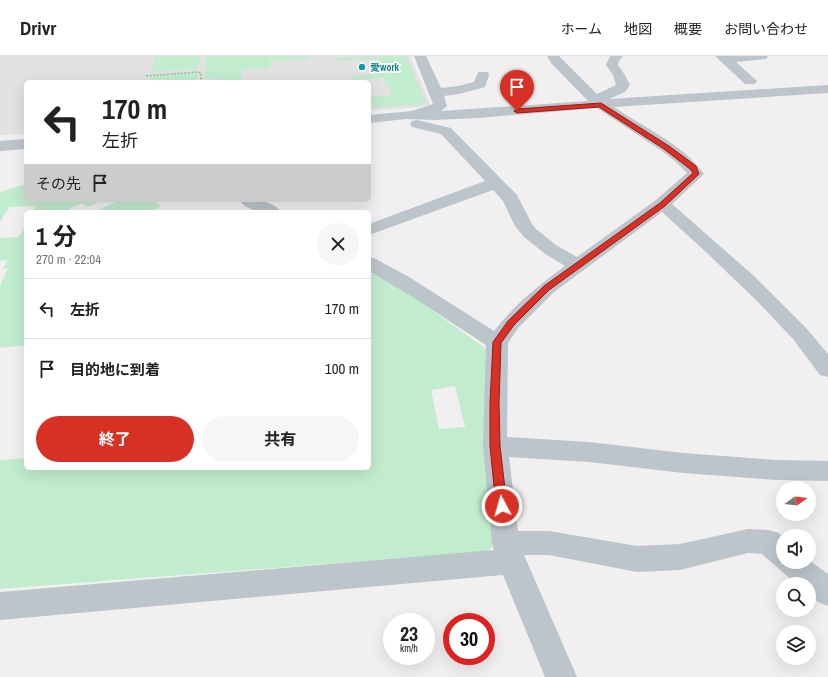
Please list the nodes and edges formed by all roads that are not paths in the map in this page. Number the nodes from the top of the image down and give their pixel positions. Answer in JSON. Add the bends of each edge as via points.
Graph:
{"nodes":[{"id":1,"x":420,"y":56,"type":"edge"},
{"id":2,"x":553,"y":56,"type":"edge"},
{"id":3,"x":617,"y":56,"type":"edge"},
{"id":4,"x":762,"y":56,"type":"edge"},
{"id":5,"x":723,"y":58,"type":"edge"},
{"id":6,"x":483,"y":75,"type":"dead end"},
{"id":7,"x":750,"y":81,"type":"dead end"},
{"id":8,"x":828,"y":89,"type":"edge"},
{"id":9,"x":436,"y":93,"type":"junction"},
{"id":10,"x":598,"y":102,"type":"junction"},
{"id":11,"x":411,"y":116,"type":"junction"},
{"id":12,"x":391,"y":118,"type":"junction"},
{"id":13,"x":371,"y":119,"type":"edge"},
{"id":14,"x":24,"y":144,"type":"edge"},
{"id":15,"x":0,"y":146,"type":"edge"},
{"id":16,"x":496,"y":183,"type":"junction"},
{"id":17,"x":251,"y":202,"type":"edge"},
{"id":18,"x":662,"y":204,"type":"junction"},
{"id":19,"x":268,"y":210,"type":"edge"},
{"id":20,"x":371,"y":229,"type":"edge"},
{"id":21,"x":371,"y":264,"type":"edge"},
{"id":22,"x":578,"y":266,"type":"junction"},
{"id":23,"x":497,"y":342,"type":"junction"},
{"id":24,"x":828,"y":369,"type":"edge"},
{"id":25,"x":495,"y":446,"type":"junction"},
{"id":26,"x":828,"y":471,"type":"edge"},
{"id":27,"x":776,"y":549,"type":"edge"},
{"id":28,"x":509,"y":552,"type":"junction"},
{"id":29,"x":799,"y":569,"type":"edge"},
{"id":30,"x":828,"y":592,"type":"edge"},
{"id":31,"x":0,"y":606,"type":"edge"},
{"id":32,"x":561,"y":677,"type":"edge"}],
"edges":[{"from":1,"to":9,"type":"street"},
{"from":2,"to":10,"type":"street"},
{"from":3,"to":10,"type":"street","via":[[612,65],[623,85]]},
{"from":4,"to":5,"type":"street"},
{"from":5,"to":7,"type":"street"},
{"from":6,"to":9,"type":"street","via":[[480,84]]},
{"from":8,"to":10,"type":"street"},
{"from":9,"to":11,"type":"street","via":[[440,106]]},
{"from":10,"to":11,"type":"street","via":[[472,114]]},
{"from":10,"to":18,"type":"street","via":[[693,168],[696,174]]},
{"from":11,"to":12,"type":"street"},
{"from":12,"to":13,"type":"street"},
{"from":12,"to":16,"type":"street","via":[[397,122],[446,131]]},
{"from":14,"to":15,"type":"street"},
{"from":16,"to":20,"type":"street"},
{"from":16,"to":22,"type":"street","via":[[511,199],[530,234]]},
{"from":17,"to":19,"type":"street"},
{"from":18,"to":22,"type":"street"},
{"from":18,"to":24,"type":"street","via":[[756,287],[797,330]]},
{"from":21,"to":23,"type":"street","via":[[416,289]]},
{"from":22,"to":23,"type":"street","via":[[547,288],[511,323]]},
{"from":23,"to":25,"type":"street"},
{"from":25,"to":26,"type":"street","via":[[589,452],[683,463]]},
{"from":25,"to":28,"type":"street"},
{"from":27,"to":28,"type":"street","via":[[769,542],[748,541],[680,557],[637,559],[549,543]]},
{"from":28,"to":31,"type":"street"},
{"from":28,"to":32,"type":"street"},
{"from":29,"to":30,"type":"street"}]}
